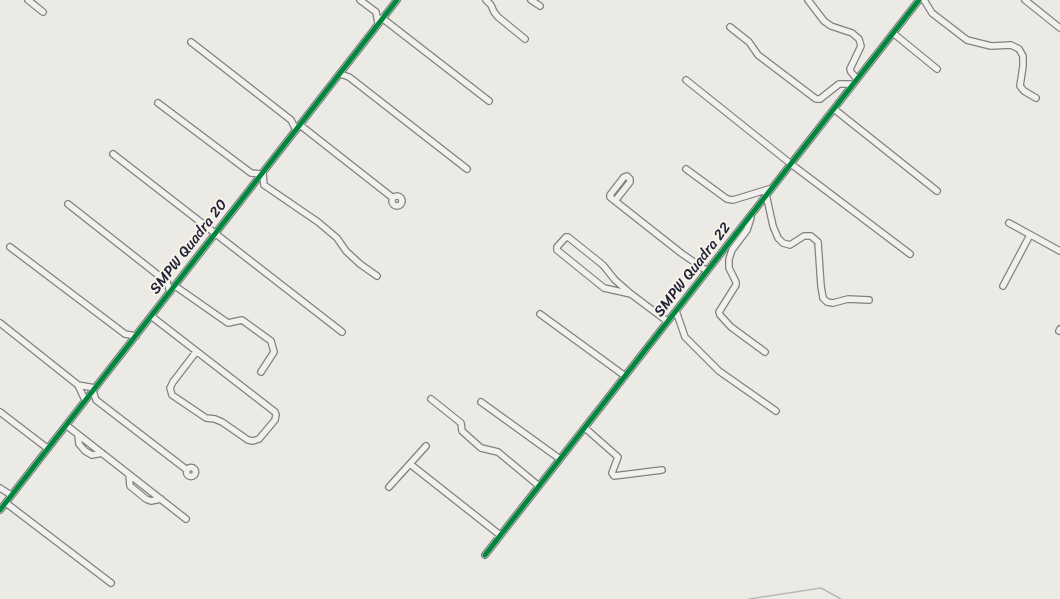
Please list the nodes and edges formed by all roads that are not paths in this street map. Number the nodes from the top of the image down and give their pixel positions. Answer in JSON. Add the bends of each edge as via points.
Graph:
{"nodes":[{"id":1,"x":28,"y":0,"type":"edge"},
{"id":2,"x":360,"y":0,"type":"edge"},
{"id":3,"x":397,"y":0,"type":"edge"},
{"id":4,"x":486,"y":0,"type":"edge"},
{"id":5,"x":531,"y":0,"type":"edge"},
{"id":6,"x":808,"y":0,"type":"edge"},
{"id":7,"x":919,"y":0,"type":"edge"},
{"id":8,"x":924,"y":0,"type":"edge"},
{"id":9,"x":1025,"y":0,"type":"edge"},
{"id":10,"x":540,"y":6,"type":"dead end"},
{"id":11,"x":389,"y":10,"type":"junction"},
{"id":12,"x":43,"y":12,"type":"dead end"},
{"id":13,"x":376,"y":12,"type":"junction"},
{"id":14,"x":380,"y":20,"type":"junction"},
{"id":15,"x":730,"y":27,"type":"dead end"},
{"id":16,"x":1060,"y":28,"type":"edge"},
{"id":17,"x":893,"y":33,"type":"junction"},
{"id":18,"x":525,"y":39,"type":"dead end"},
{"id":19,"x":191,"y":42,"type":"dead end"},
{"id":20,"x":345,"y":67,"type":"junction"},
{"id":21,"x":938,"y":69,"type":"dead end"},
{"id":22,"x":340,"y":74,"type":"junction"},
{"id":23,"x":349,"y":77,"type":"junction"},
{"id":24,"x":857,"y":79,"type":"junction"},
{"id":25,"x":686,"y":80,"type":"dead end"},
{"id":26,"x":853,"y":84,"type":"junction"},
{"id":27,"x":1036,"y":98,"type":"dead end"},
{"id":28,"x":489,"y":102,"type":"dead end"},
{"id":29,"x":158,"y":103,"type":"dead end"},
{"id":30,"x":834,"y":109,"type":"junction"},
{"id":31,"x":291,"y":120,"type":"junction"},
{"id":32,"x":299,"y":125,"type":"junction"},
{"id":33,"x":113,"y":154,"type":"dead end"},
{"id":34,"x":791,"y":164,"type":"junction"},
{"id":35,"x":467,"y":169,"type":"dead end"},
{"id":36,"x":686,"y":169,"type":"dead end"},
{"id":37,"x":251,"y":173,"type":"junction"},
{"id":38,"x":263,"y":173,"type":"junction"},
{"id":39,"x":254,"y":184,"type":"junction"},
{"id":40,"x":264,"y":185,"type":"junction"},
{"id":41,"x":613,"y":191,"type":"junction"},
{"id":42,"x":937,"y":191,"type":"dead end"},
{"id":43,"x":768,"y":192,"type":"junction"},
{"id":44,"x":620,"y":196,"type":"junction"},
{"id":45,"x":393,"y":198,"type":"dead end"},
{"id":46,"x":615,"y":201,"type":"junction"},
{"id":47,"x":68,"y":204,"type":"dead end"},
{"id":48,"x":752,"y":214,"type":"junction"},
{"id":49,"x":1009,"y":223,"type":"dead end"},
{"id":50,"x":216,"y":233,"type":"junction"},
{"id":51,"x":1030,"y":235,"type":"junction"},
{"id":52,"x":10,"y":247,"type":"dead end"},
{"id":53,"x":1060,"y":251,"type":"edge"},
{"id":54,"x":910,"y":254,"type":"dead end"},
{"id":55,"x":707,"y":271,"type":"junction"},
{"id":56,"x":377,"y":276,"type":"dead end"},
{"id":57,"x":167,"y":282,"type":"junction"},
{"id":58,"x":176,"y":284,"type":"junction"},
{"id":59,"x":1003,"y":286,"type":"dead end"},
{"id":60,"x":170,"y":292,"type":"junction"},
{"id":61,"x":631,"y":294,"type":"junction"},
{"id":62,"x":869,"y":300,"type":"dead end"},
{"id":63,"x":676,"y":311,"type":"junction"},
{"id":64,"x":540,"y":314,"type":"dead end"},
{"id":65,"x":151,"y":316,"type":"junction"},
{"id":66,"x":667,"y":320,"type":"junction"},
{"id":67,"x":0,"y":323,"type":"edge"},
{"id":68,"x":342,"y":332,"type":"dead end"},
{"id":69,"x":125,"y":334,"type":"junction"},
{"id":70,"x":136,"y":336,"type":"junction"},
{"id":71,"x":128,"y":346,"type":"junction"},
{"id":72,"x":196,"y":352,"type":"junction"},
{"id":73,"x":765,"y":352,"type":"dead end"},
{"id":74,"x":261,"y":372,"type":"dead end"},
{"id":75,"x":625,"y":376,"type":"junction"},
{"id":76,"x":78,"y":385,"type":"junction"},
{"id":77,"x":87,"y":386,"type":"junction"},
{"id":78,"x":94,"y":390,"type":"junction"},
{"id":79,"x":82,"y":393,"type":"junction"},
{"id":80,"x":86,"y":399,"type":"junction"},
{"id":81,"x":96,"y":400,"type":"junction"},
{"id":82,"x":431,"y":400,"type":"dead end"},
{"id":83,"x":481,"y":402,"type":"dead end"},
{"id":84,"x":776,"y":411,"type":"dead end"},
{"id":85,"x":0,"y":412,"type":"edge"},
{"id":86,"x":66,"y":425,"type":"junction"},
{"id":87,"x":585,"y":428,"type":"junction"},
{"id":88,"x":426,"y":446,"type":"dead end"},
{"id":89,"x":47,"y":448,"type":"junction"},
{"id":90,"x":560,"y":459,"type":"junction"},
{"id":91,"x":410,"y":464,"type":"junction"},
{"id":92,"x":187,"y":470,"type":"dead end"},
{"id":93,"x":662,"y":470,"type":"dead end"},
{"id":94,"x":129,"y":475,"type":"junction"},
{"id":95,"x":539,"y":486,"type":"junction"},
{"id":96,"x":389,"y":487,"type":"dead end"},
{"id":97,"x":0,"y":488,"type":"edge"},
{"id":98,"x":11,"y":495,"type":"junction"},
{"id":99,"x":161,"y":500,"type":"junction"},
{"id":100,"x":6,"y":502,"type":"junction"},
{"id":101,"x":0,"y":510,"type":"edge"},
{"id":102,"x":186,"y":519,"type":"dead end"},
{"id":103,"x":500,"y":535,"type":"junction"},
{"id":104,"x":485,"y":555,"type":"dead end"},
{"id":105,"x":111,"y":583,"type":"dead end"}],
"edges":[{"from":1,"to":12,"type":"street"},
{"from":2,"to":13,"type":"street"},
{"from":3,"to":11,"type":"street","name":"SMPW Quadra 20"},
{"from":4,"to":18,"type":"street","via":[[498,17]]},
{"from":5,"to":10,"type":"street"},
{"from":6,"to":24,"type":"street","via":[[824,21],[852,33],[859,39],[860,49],[850,69]]},
{"from":7,"to":17,"type":"street","name":"SMPW Quadra 22"},
{"from":8,"to":27,"type":"street","via":[[932,13],[967,40],[1019,49],[1023,56],[1020,86]]},
{"from":9,"to":16,"type":"street"},
{"from":11,"to":13,"type":"street"},
{"from":11,"to":14,"type":"street","name":"SMPW Quadra 20"},
{"from":13,"to":14,"type":"street"},
{"from":14,"to":20,"type":"street","name":"SMPW Quadra 20"},
{"from":14,"to":28,"type":"street"},
{"from":15,"to":26,"type":"street","via":[[749,42],[758,55],[816,99],[820,99],[839,84]]},
{"from":17,"to":21,"type":"street"},
{"from":17,"to":24,"type":"street","name":"SMPW Quadra 22"},
{"from":19,"to":31,"type":"street"},
{"from":20,"to":22,"type":"street","name":"SMPW Quadra 20"},
{"from":20,"to":23,"type":"street"},
{"from":22,"to":23,"type":"street"},
{"from":22,"to":32,"type":"street","name":"SMPW Quadra 20"},
{"from":23,"to":35,"type":"street"},
{"from":24,"to":26,"type":"street","name":"SMPW Quadra 22"},
{"from":25,"to":34,"type":"street"},
{"from":26,"to":30,"type":"street","name":"SMPW Quadra 22"},
{"from":29,"to":37,"type":"street"},
{"from":30,"to":34,"type":"street","name":"SMPW Quadra 22"},
{"from":30,"to":42,"type":"street"},
{"from":31,"to":32,"type":"street"},
{"from":31,"to":32,"type":"street"},
{"from":32,"to":38,"type":"street","name":"SMPW Quadra 20"},
{"from":32,"to":45,"type":"street"},
{"from":33,"to":50,"type":"street"},
{"from":34,"to":43,"type":"street","name":"SMPW Quadra 22"},
{"from":34,"to":54,"type":"street"},
{"from":36,"to":43,"type":"street","via":[[727,199]]},
{"from":37,"to":38,"type":"street"},
{"from":37,"to":39,"type":"street"},
{"from":38,"to":39,"type":"street","name":"SMPW Quadra 20"},
{"from":38,"to":40,"type":"street"},
{"from":39,"to":40,"type":"street"},
{"from":39,"to":50,"type":"street","name":"SMPW Quadra 20"},
{"from":40,"to":56,"type":"street","via":[[318,222],[337,238],[360,264]]},
{"from":41,"to":44,"type":"street"},
{"from":41,"to":44,"type":"street","via":[[627,176],[630,182]]},
{"from":41,"to":46,"type":"street","via":[[610,197]]},
{"from":43,"to":48,"type":"street","name":"SMPW Quadra 22"},
{"from":43,"to":62,"type":"street","via":[[773,226],[778,238],[790,245],[804,236],[811,236],[818,242],[823,298],[833,303],[848,298]]},
{"from":44,"to":46,"type":"street"},
{"from":46,"to":55,"type":"street"},
{"from":47,"to":57,"type":"street"},
{"from":48,"to":55,"type":"street","name":"SMPW Quadra 22"},
{"from":48,"to":73,"type":"street","via":[[747,230],[732,250],[729,259],[729,268],[736,285],[719,312],[731,328]]},
{"from":49,"to":51,"type":"street"},
{"from":50,"to":58,"type":"street","name":"SMPW Quadra 20"},
{"from":50,"to":68,"type":"street"},
{"from":51,"to":53,"type":"street"},
{"from":51,"to":59,"type":"street"},
{"from":52,"to":69,"type":"street"},
{"from":55,"to":63,"type":"street","name":"SMPW Quadra 22"},
{"from":57,"to":58,"type":"street"},
{"from":57,"to":60,"type":"street"},
{"from":58,"to":60,"type":"street","name":"SMPW Quadra 20"},
{"from":58,"to":74,"type":"street","via":[[228,323],[242,320],[271,341],[274,352]]},
{"from":60,"to":65,"type":"street","name":"SMPW Quadra 20"},
{"from":61,"to":61,"type":"street","via":[[568,237],[557,247],[557,250],[604,288]]},
{"from":61,"to":66,"type":"street"},
{"from":63,"to":66,"type":"street","name":"SMPW Quadra 22"},
{"from":63,"to":84,"type":"street","via":[[685,337],[719,371]]},
{"from":64,"to":75,"type":"street"},
{"from":65,"to":70,"type":"street","name":"SMPW Quadra 20"},
{"from":65,"to":72,"type":"street"},
{"from":66,"to":75,"type":"street","name":"SMPW Quadra 22"},
{"from":67,"to":76,"type":"street"},
{"from":69,"to":70,"type":"street"},
{"from":69,"to":71,"type":"street"},
{"from":70,"to":71,"type":"street","name":"SMPW Quadra 20"},
{"from":71,"to":78,"type":"street","name":"SMPW Quadra 20"},
{"from":72,"to":72,"type":"street","via":[[275,412],[275,420],[259,439],[248,440],[219,420],[206,418],[172,395],[170,388],[173,382]]},
{"from":75,"to":87,"type":"street","name":"SMPW Quadra 22"},
{"from":76,"to":77,"type":"street"},
{"from":76,"to":79,"type":"street"},
{"from":77,"to":78,"type":"street"},
{"from":77,"to":79,"type":"street"},
{"from":78,"to":80,"type":"street","name":"SMPW Quadra 20"},
{"from":78,"to":81,"type":"street"},
{"from":79,"to":80,"type":"street"},
{"from":80,"to":81,"type":"street"},
{"from":80,"to":86,"type":"street","name":"SMPW Quadra 20"},
{"from":81,"to":92,"type":"street"},
{"from":82,"to":95,"type":"street","via":[[461,423],[462,431],[481,448],[498,452]]},
{"from":83,"to":90,"type":"street"},
{"from":85,"to":89,"type":"street"},
{"from":86,"to":89,"type":"street","name":"SMPW Quadra 20"},
{"from":86,"to":94,"type":"street"},
{"from":87,"to":90,"type":"street","name":"SMPW Quadra 22"},
{"from":87,"to":93,"type":"street","via":[[618,457],[612,473],[614,476]]},
{"from":88,"to":91,"type":"street"},
{"from":89,"to":98,"type":"street","name":"SMPW Quadra 20"},
{"from":90,"to":95,"type":"street","name":"SMPW Quadra 22"},
{"from":91,"to":96,"type":"street"},
{"from":91,"to":103,"type":"street"},
{"from":94,"to":99,"type":"street"},
{"from":94,"to":99,"type":"street","via":[[129,483],[133,489],[151,501]]},
{"from":95,"to":103,"type":"street","name":"SMPW Quadra 22"},
{"from":97,"to":98,"type":"street"},
{"from":98,"to":100,"type":"street","name":"SMPW Quadra 20"},
{"from":99,"to":102,"type":"street"},
{"from":100,"to":101,"type":"street","name":"SMPW Quadra 20"},
{"from":100,"to":105,"type":"street"},
{"from":103,"to":104,"type":"street","name":"SMPW Quadra 22"}]}
